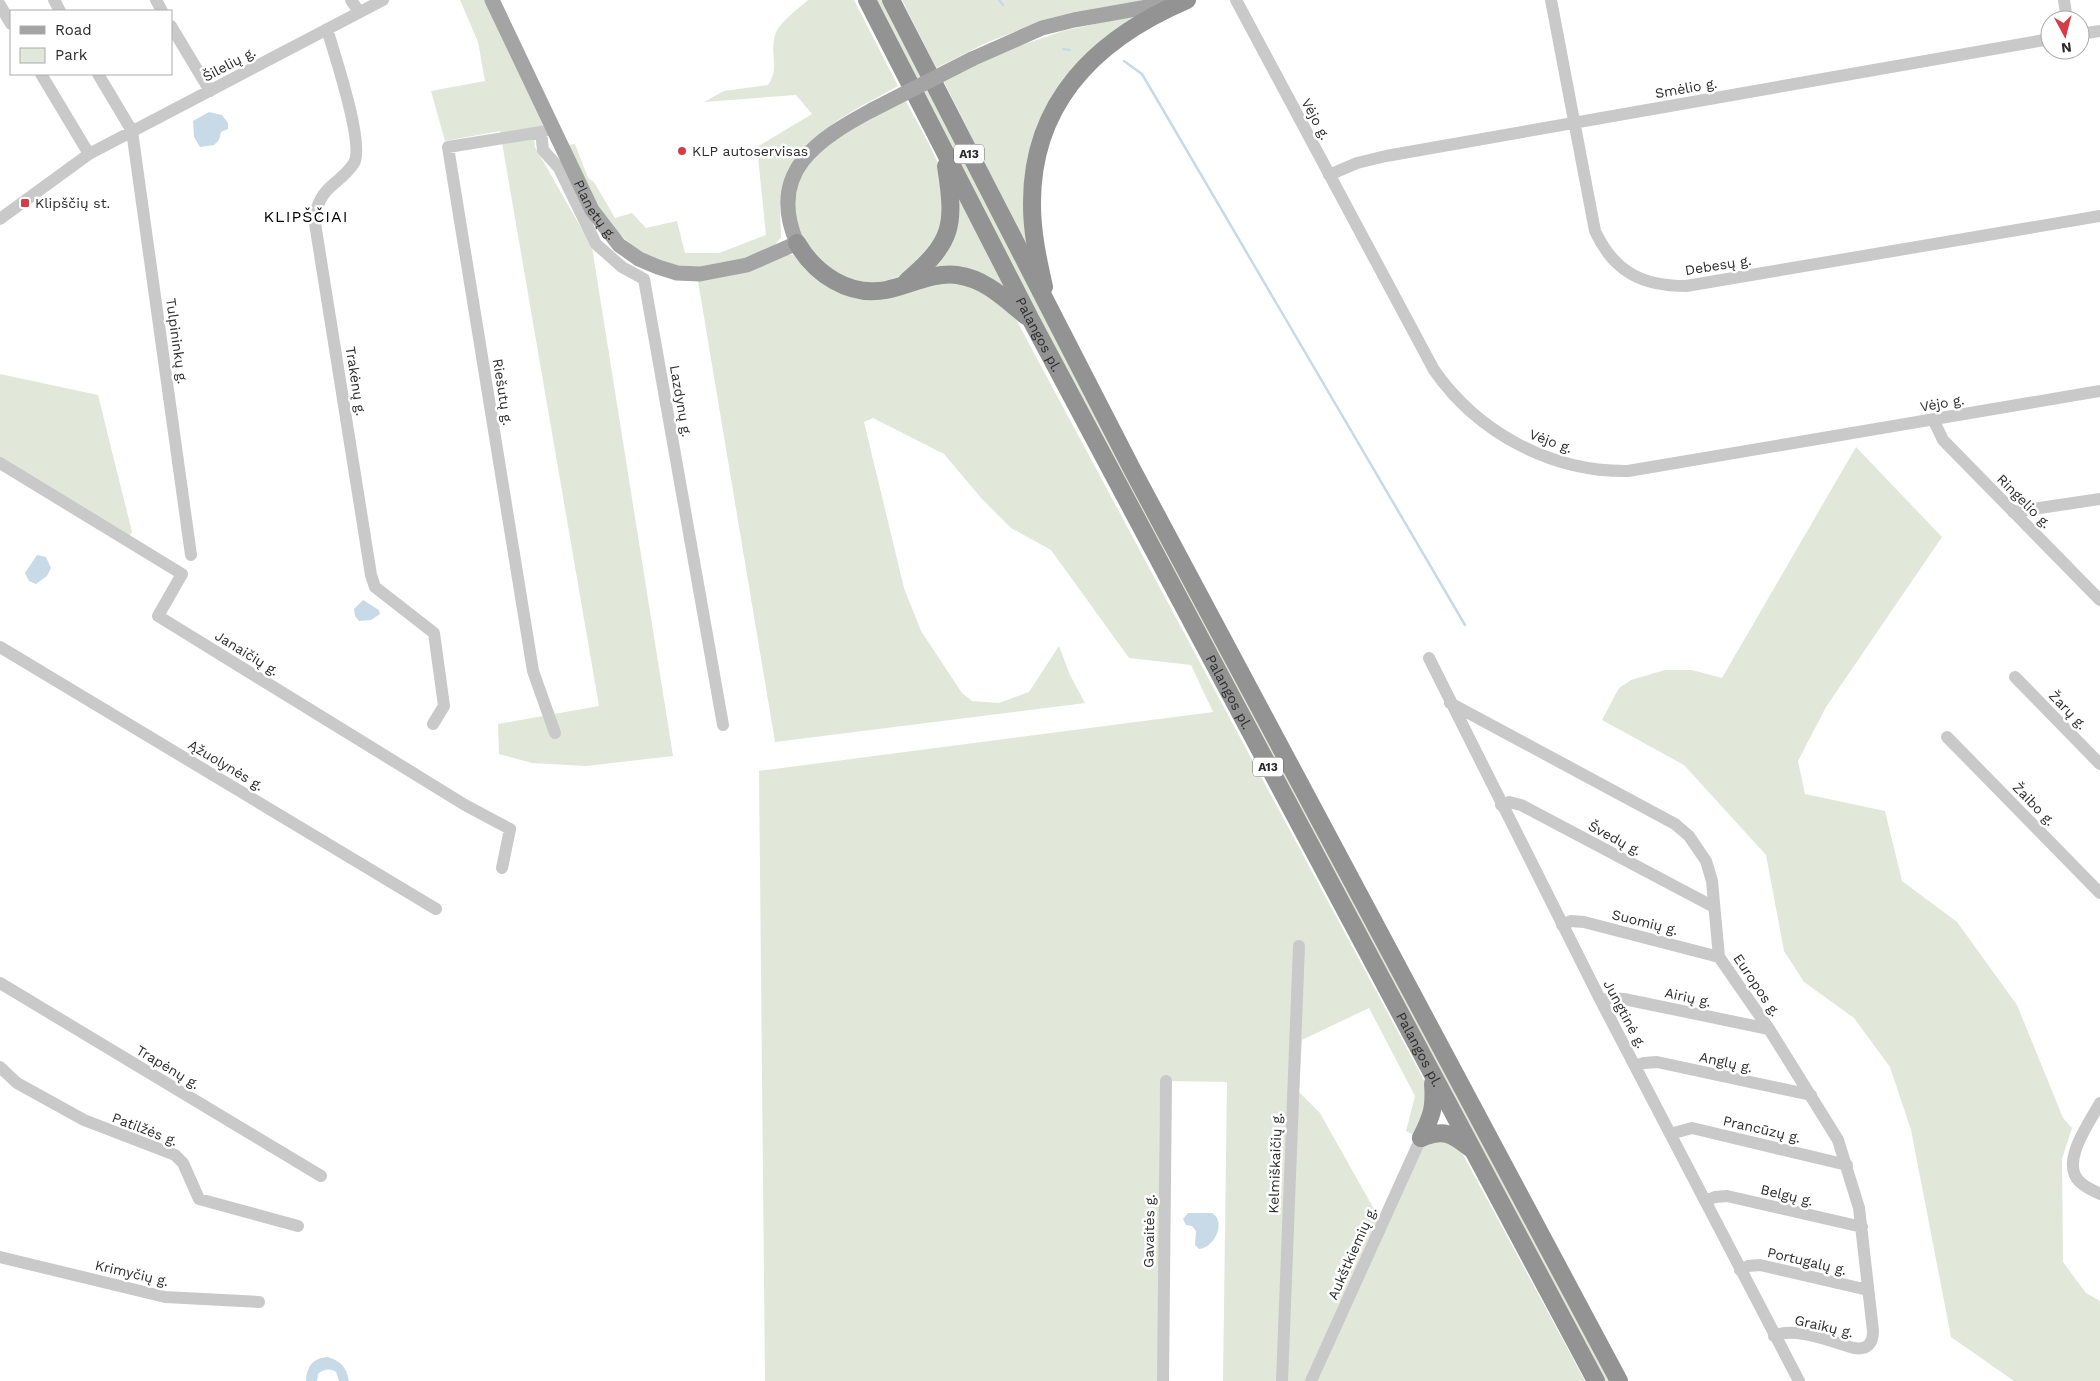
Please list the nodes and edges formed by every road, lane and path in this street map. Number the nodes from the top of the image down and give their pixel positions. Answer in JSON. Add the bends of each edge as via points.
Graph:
{"nodes":[{"id":1,"x":351,"y":0,"type":"edge"},
{"id":2,"x":383,"y":0,"type":"edge"},
{"id":3,"x":492,"y":0,"type":"edge"},
{"id":4,"x":867,"y":0,"type":"edge"},
{"id":5,"x":891,"y":0,"type":"edge"},
{"id":6,"x":1186,"y":0,"type":"edge"},
{"id":7,"x":1236,"y":0,"type":"edge"},
{"id":8,"x":1551,"y":0,"type":"edge"},
{"id":9,"x":0,"y":5,"type":"edge"},
{"id":10,"x":359,"y":12,"type":"junction"},
{"id":11,"x":10,"y":22,"type":"edge"},
{"id":12,"x":172,"y":28,"type":"edge"},
{"id":13,"x":327,"y":30,"type":"junction"},
{"id":14,"x":2040,"y":41,"type":"edge"},
{"id":15,"x":42,"y":75,"type":"edge"},
{"id":16,"x":99,"y":75,"type":"edge"},
{"id":17,"x":210,"y":91,"type":"junction"},
{"id":18,"x":1574,"y":123,"type":"junction"},
{"id":19,"x":547,"y":130,"type":"junction"},
{"id":20,"x":132,"y":131,"type":"junction"},
{"id":21,"x":944,"y":150,"type":"junction"},
{"id":22,"x":89,"y":154,"type":"junction"},
{"id":23,"x":1329,"y":175,"type":"junction"},
{"id":24,"x":2100,"y":216,"type":"edge"},
{"id":25,"x":0,"y":219,"type":"edge"},
{"id":26,"x":797,"y":243,"type":"junction"},
{"id":27,"x":903,"y":284,"type":"junction"},
{"id":28,"x":1048,"y":308,"type":"junction"},
{"id":29,"x":1030,"y":320,"type":"junction"},
{"id":30,"x":2100,"y":390,"type":"edge"},
{"id":31,"x":1933,"y":420,"type":"junction"},
{"id":32,"x":0,"y":464,"type":"edge"},
{"id":33,"x":2100,"y":499,"type":"edge"},
{"id":34,"x":2013,"y":512,"type":"junction"},
{"id":35,"x":191,"y":555,"type":"dead end"},
{"id":36,"x":2100,"y":600,"type":"edge"},
{"id":37,"x":0,"y":647,"type":"edge"},
{"id":38,"x":1429,"y":658,"type":"dead end"},
{"id":39,"x":2015,"y":677,"type":"dead end"},
{"id":40,"x":1450,"y":703,"type":"junction"},
{"id":41,"x":433,"y":724,"type":"dead end"},
{"id":42,"x":723,"y":725,"type":"dead end"},
{"id":43,"x":555,"y":733,"type":"dead end"},
{"id":44,"x":1947,"y":737,"type":"dead end"},
{"id":45,"x":2100,"y":764,"type":"edge"},
{"id":46,"x":1501,"y":805,"type":"junction"},
{"id":47,"x":502,"y":868,"type":"dead end"},
{"id":48,"x":2100,"y":893,"type":"edge"},
{"id":49,"x":1714,"y":907,"type":"junction"},
{"id":50,"x":436,"y":910,"type":"dead end"},
{"id":51,"x":1562,"y":925,"type":"junction"},
{"id":52,"x":1299,"y":946,"type":"dead end"},
{"id":53,"x":1720,"y":957,"type":"junction"},
{"id":54,"x":0,"y":983,"type":"edge"},
{"id":55,"x":1601,"y":1001,"type":"junction"},
{"id":56,"x":1769,"y":1029,"type":"junction"},
{"id":57,"x":1635,"y":1066,"type":"junction"},
{"id":58,"x":0,"y":1067,"type":"edge"},
{"id":59,"x":1432,"y":1074,"type":"junction"},
{"id":60,"x":1166,"y":1082,"type":"dead end"},
{"id":61,"x":1811,"y":1095,"type":"junction"},
{"id":62,"x":2100,"y":1103,"type":"edge"},
{"id":63,"x":1670,"y":1134,"type":"junction"},
{"id":64,"x":1421,"y":1138,"type":"junction"},
{"id":65,"x":1473,"y":1150,"type":"junction"},
{"id":66,"x":1847,"y":1165,"type":"junction"},
{"id":67,"x":321,"y":1176,"type":"dead end"},
{"id":68,"x":2100,"y":1194,"type":"edge"},
{"id":69,"x":1705,"y":1202,"type":"junction"},
{"id":70,"x":298,"y":1226,"type":"dead end"},
{"id":71,"x":1862,"y":1227,"type":"junction"},
{"id":72,"x":0,"y":1257,"type":"edge"},
{"id":73,"x":1740,"y":1270,"type":"junction"},
{"id":74,"x":1868,"y":1290,"type":"junction"},
{"id":75,"x":259,"y":1302,"type":"dead end"},
{"id":76,"x":1774,"y":1336,"type":"junction"},
{"id":77,"x":1868,"y":1346,"type":"joint"},
{"id":78,"x":1163,"y":1381,"type":"edge"},
{"id":79,"x":1282,"y":1381,"type":"edge"},
{"id":80,"x":1311,"y":1381,"type":"edge"},
{"id":81,"x":1596,"y":1381,"type":"edge"},
{"id":82,"x":1620,"y":1381,"type":"edge"},
{"id":83,"x":1800,"y":1381,"type":"edge"}],
"edges":[{"from":1,"to":10,"type":"street"},
{"from":2,"to":10,"type":"street","name":"Šilelių g."},
{"from":3,"to":19,"type":"main road","name":"Planetų g."},
{"from":4,"to":21,"type":"highway","name":"Palangos pl.","number":"A13"},
{"from":5,"to":28,"type":"highway","name":"Palangos pl.","number":"A13"},
{"from":6,"to":26,"type":"main road","bridge":true,"via":[[1074,20],[1006,42],[820,140],[792,179],[789,205]]},
{"from":6,"to":28,"type":"highway","via":[[1123,33],[1096,54],[1062,96],[1051,118],[1034,172],[1032,202],[1034,240]]},
{"from":7,"to":23,"type":"street","name":"Vėjo g."},
{"from":8,"to":18,"type":"street","name":"Debesų g."},
{"from":9,"to":11,"type":"street"},
{"from":10,"to":13,"type":"street","name":"Šilelių g."},
{"from":12,"to":17,"type":"street"},
{"from":13,"to":17,"type":"street","name":"Šilelių g."},
{"from":13,"to":41,"type":"street","name":"Trakėnų g.","via":[[358,150],[352,165],[318,200],[314,217],[371,575],[375,587],[434,633],[444,706]]},
{"from":14,"to":18,"type":"street","name":"Smėlio g."},
{"from":15,"to":22,"type":"street"},
{"from":16,"to":20,"type":"street"},
{"from":17,"to":20,"type":"street","name":"Šilelių g."},
{"from":18,"to":23,"type":"street","name":"Smėlio g.","via":[[1386,156],[1357,163]]},
{"from":18,"to":24,"type":"street","name":"Debesų g.","via":[[1595,231],[1603,249],[1626,272],[1665,286],[1686,286]]},
{"from":19,"to":26,"type":"main road","name":"Planetų g.","via":[[601,223],[619,245],[638,259],[678,273],[706,274],[747,264]]},
{"from":19,"to":42,"type":"street","name":"Lazdynų g.","via":[[543,150],[559,168],[596,244],[622,267],[644,279]]},
{"from":19,"to":43,"type":"street","name":"Riešutų g.","via":[[448,147],[533,671]]},
{"from":20,"to":22,"type":"street","name":"Šilelių g."},
{"from":20,"to":35,"type":"street","name":"Tulpininkų g."},
{"from":21,"to":27,"type":"highway","via":[[951,196],[949,226],[936,255]]},
{"from":21,"to":29,"type":"highway","name":"Palangos pl.","number":"A13"},
{"from":22,"to":25,"type":"street","name":"Šilelių g."},
{"from":23,"to":31,"type":"street","name":"Vėjo g.","via":[[1424,353],[1446,386],[1500,435],[1532,452],[1575,465],[1628,471]]},
{"from":26,"to":27,"type":"highway","via":[[817,270],[845,286],[877,291]]},
{"from":27,"to":29,"type":"highway","via":[[936,276],[968,277],[988,285]]},
{"from":28,"to":82,"type":"highway","name":"Palangos pl.","number":"A13"},
{"from":29,"to":59,"type":"highway","name":"Palangos pl.","number":"A13"},
{"from":30,"to":31,"type":"street","name":"Vėjo g."},
{"from":31,"to":34,"type":"street","name":"Ringelio g.","via":[[1943,440]]},
{"from":32,"to":47,"type":"street","name":"Janaičių g.","via":[[182,574],[158,616],[457,800],[510,829]]},
{"from":33,"to":34,"type":"street"},
{"from":34,"to":36,"type":"street","name":"Ringelio g."},
{"from":37,"to":50,"type":"street","name":"Ąžuolynės g."},
{"from":38,"to":40,"type":"street","name":"Jungtinė g."},
{"from":39,"to":45,"type":"street","name":"Žarų g."},
{"from":40,"to":46,"type":"street","name":"Jungtinė g."},
{"from":40,"to":49,"type":"street","name":"Europos g.","via":[[1675,824],[1689,836],[1706,861]]},
{"from":44,"to":48,"type":"street","name":"Žaibo g."},
{"from":46,"to":49,"type":"street","name":"Švedų g.","via":[[1509,802],[1521,805]]},
{"from":46,"to":51,"type":"street","name":"Jungtinė g."},
{"from":49,"to":53,"type":"street","name":"Europos g."},
{"from":51,"to":53,"type":"street","name":"Suomių g.","via":[[1571,921],[1584,922]]},
{"from":51,"to":55,"type":"street","name":"Jungtinė g."},
{"from":52,"to":79,"type":"street","name":"Kelmiškaičių g."},
{"from":53,"to":56,"type":"street","name":"Europos g."},
{"from":54,"to":67,"type":"street","name":"Trapėnų g."},
{"from":55,"to":56,"type":"street","name":"Airių g.","via":[[1624,999]]},
{"from":55,"to":57,"type":"street","name":"Jungtinė g."},
{"from":56,"to":61,"type":"street","name":"Europos g."},
{"from":57,"to":61,"type":"street","name":"Anglų g.","via":[[1657,1062]]},
{"from":57,"to":63,"type":"street","name":"Jungtinė g."},
{"from":58,"to":70,"type":"street","name":"Patilžės g.","via":[[17,1083],[84,1120],[175,1155],[183,1163],[199,1199]]},
{"from":59,"to":64,"type":"highway","via":[[1434,1105]]},
{"from":59,"to":65,"type":"highway","name":"Palangos pl.","number":"A13"},
{"from":60,"to":78,"type":"street","name":"Gavaitės g."},
{"from":61,"to":66,"type":"street","name":"Europos g.","via":[[1838,1140]]},
{"from":62,"to":68,"type":"street","via":[[2079,1140],[2072,1165],[2080,1182]]},
{"from":63,"to":66,"type":"street","name":"Prancūzų g.","via":[[1692,1128]]},
{"from":63,"to":69,"type":"street","name":"Jungtinė g."},
{"from":64,"to":65,"type":"highway","via":[[1445,1132]]},
{"from":64,"to":80,"type":"street","name":"Aukštkiemių g."},
{"from":65,"to":81,"type":"highway","name":"Palangos pl.","number":"A13"},
{"from":66,"to":71,"type":"street","name":"Europos g."},
{"from":69,"to":71,"type":"street","name":"Belgų g.","via":[[1727,1196]]},
{"from":69,"to":73,"type":"street","name":"Jungtinė g."},
{"from":71,"to":74,"type":"street","name":"Europos g."},
{"from":72,"to":75,"type":"street","name":"Krimyčių g.","via":[[164,1297]]},
{"from":73,"to":74,"type":"street","name":"Portugalų g.","via":[[1760,1265]]},
{"from":73,"to":76,"type":"street","name":"Jungtinė g."},
{"from":74,"to":77,"type":"street","name":"Europos g.","via":[[1873,1340]]},
{"from":76,"to":77,"type":"street","name":"Graikų g.","via":[[1793,1332],[1861,1349]]},
{"from":76,"to":83,"type":"street","name":"Jungtinė g."}]}
